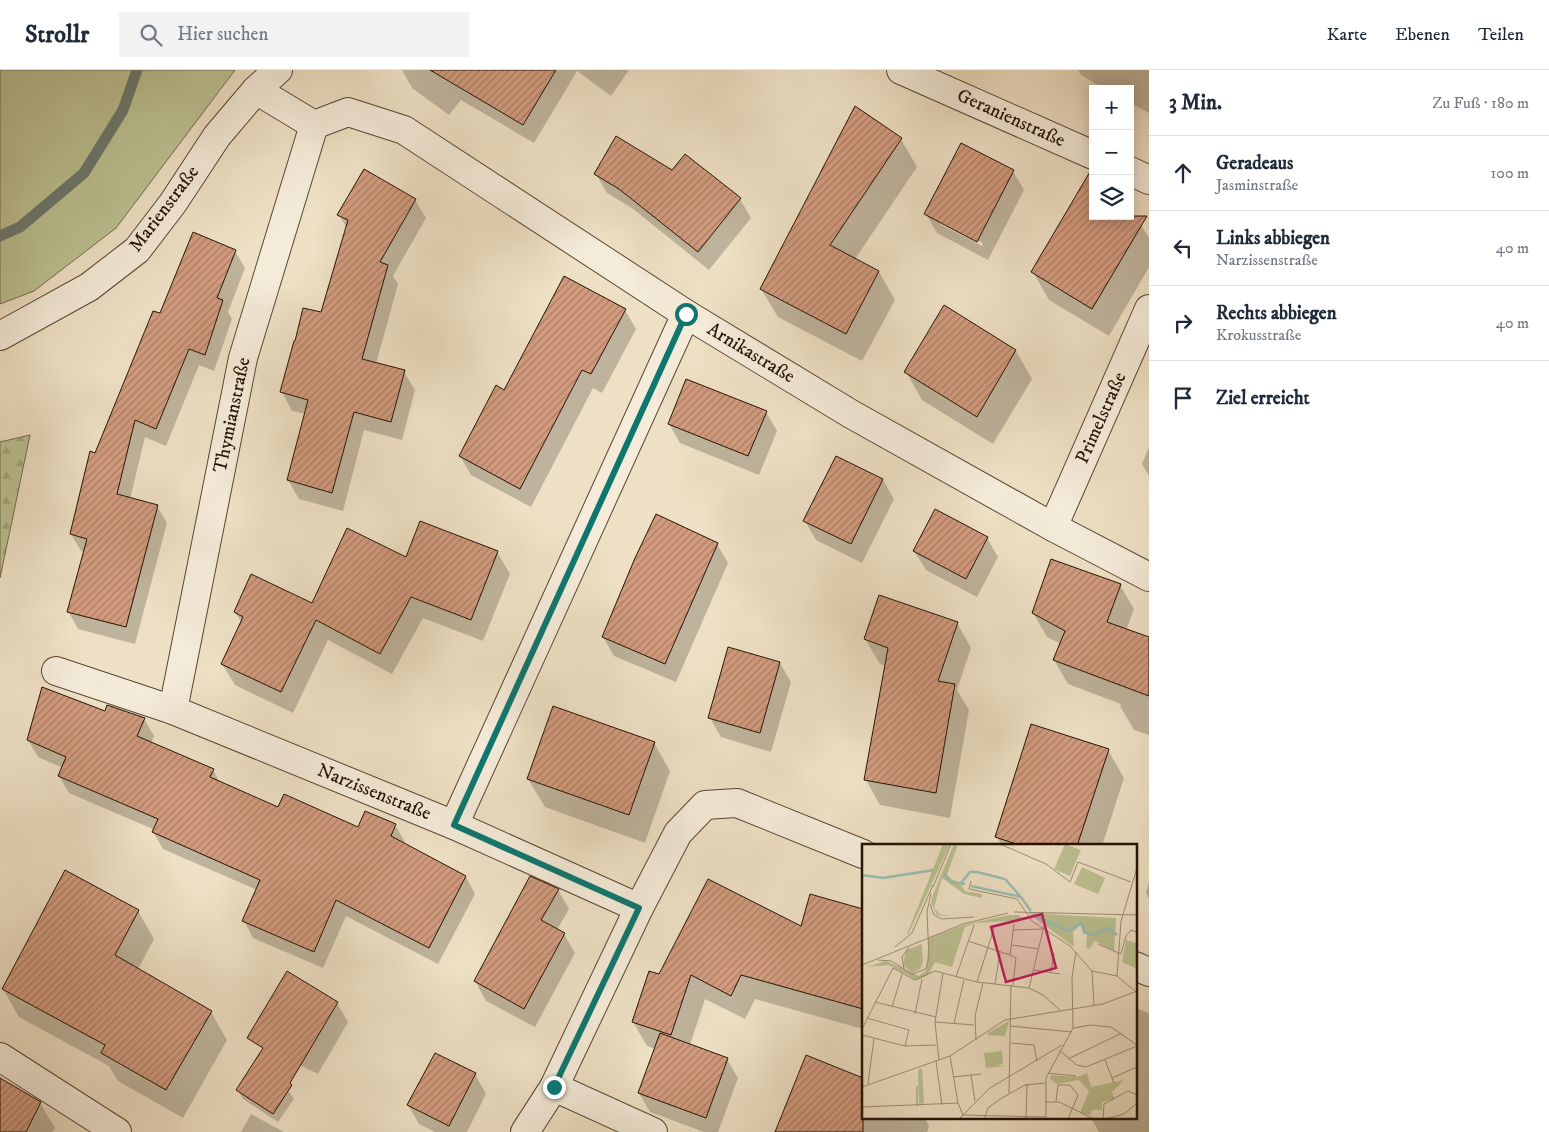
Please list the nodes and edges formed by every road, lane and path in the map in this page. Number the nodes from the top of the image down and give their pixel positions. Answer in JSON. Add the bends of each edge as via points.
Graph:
{"nodes":[{"id":1,"x":278,"y":70,"type":"edge"},
{"id":2,"x":901,"y":70,"type":"edge"},
{"id":3,"x":256,"y":90,"type":"junction"},
{"id":4,"x":314,"y":125,"type":"junction"},
{"id":5,"x":1089,"y":153,"type":"edge"},
{"id":6,"x":1134,"y":173,"type":"edge"},
{"id":7,"x":1149,"y":180,"type":"edge"},
{"id":8,"x":1149,"y":309,"type":"edge"},
{"id":9,"x":686,"y":314,"type":"junction"},
{"id":10,"x":0,"y":336,"type":"edge"},
{"id":11,"x":1053,"y":527,"type":"junction"},
{"id":12,"x":1149,"y":577,"type":"edge"},
{"id":13,"x":56,"y":671,"type":"dead end"},
{"id":14,"x":173,"y":710,"type":"junction"},
{"id":15,"x":454,"y":825,"type":"junction"},
{"id":16,"x":862,"y":854,"type":"edge"},
{"id":17,"x":639,"y":908,"type":"junction"},
{"id":18,"x":1136,"y":966,"type":"edge"},
{"id":19,"x":1149,"y":972,"type":"edge"},
{"id":20,"x":0,"y":1057,"type":"edge"},
{"id":21,"x":554,"y":1087,"type":"junction"},
{"id":22,"x":117,"y":1132,"type":"edge"},
{"id":23,"x":525,"y":1132,"type":"edge"},
{"id":24,"x":653,"y":1132,"type":"edge"}],
"edges":[{"from":1,"to":3,"type":"street","name":"Marienstraße"},
{"from":2,"to":5,"type":"street","name":"Geranienstraße"},
{"from":3,"to":4,"type":"street"},
{"from":3,"to":10,"type":"street","name":"Marienstraße","via":[[217,136],[137,250],[89,286]]},
{"from":4,"to":9,"type":"street","name":"Arnikastraße","via":[[348,112],[404,130]]},
{"from":4,"to":14,"type":"street","name":"Thymianstraße","via":[[243,358]]},
{"from":6,"to":7,"type":"street"},
{"from":8,"to":11,"type":"street","name":"Primelstraße"},
{"from":9,"to":11,"type":"street","name":"Arnikastraße","via":[[851,414]]},
{"from":9,"to":15,"type":"street"},
{"from":11,"to":12,"type":"street","name":"Arnikastraße"},
{"from":13,"to":14,"type":"street","name":"Narzissenstraße"},
{"from":14,"to":15,"type":"street","name":"Narzissenstraße"},
{"from":15,"to":17,"type":"street","name":"Narzissenstraße"},
{"from":16,"to":17,"type":"street","via":[[737,803],[706,805],[678,833]]},
{"from":17,"to":21,"type":"street"},
{"from":18,"to":19,"type":"street"},
{"from":20,"to":22,"type":"street"},
{"from":21,"to":23,"type":"street"},
{"from":21,"to":24,"type":"street"}]}
